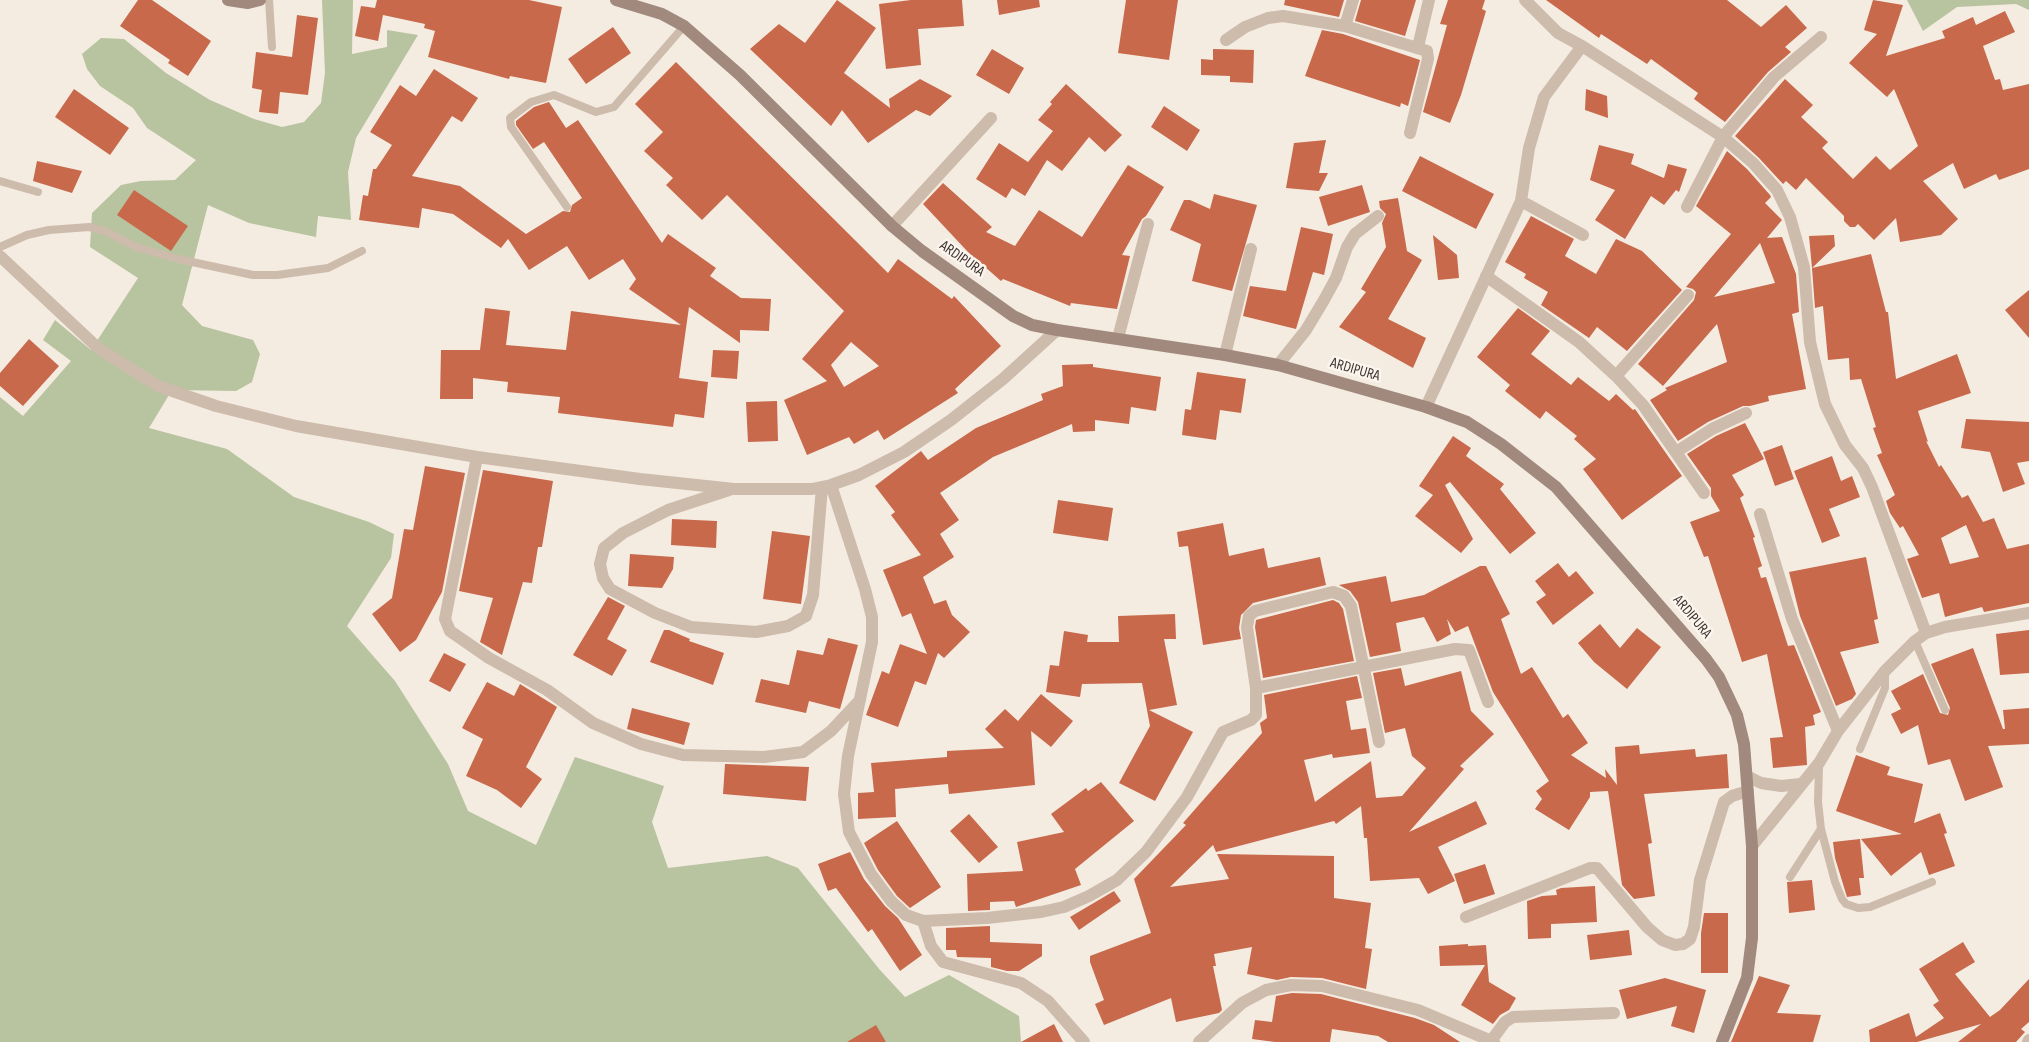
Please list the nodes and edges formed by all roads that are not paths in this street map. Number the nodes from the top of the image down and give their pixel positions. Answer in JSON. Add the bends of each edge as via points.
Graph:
{"nodes":[{"id":1,"x":228,"y":0,"type":"edge"},
{"id":2,"x":260,"y":0,"type":"edge"},
{"id":3,"x":269,"y":0,"type":"edge"},
{"id":4,"x":616,"y":0,"type":"edge"},
{"id":5,"x":1352,"y":0,"type":"edge"},
{"id":6,"x":1429,"y":0,"type":"edge"},
{"id":7,"x":1525,"y":0,"type":"edge"},
{"id":8,"x":644,"y":4,"type":"edge"},
{"id":9,"x":684,"y":26,"type":"junction"},
{"id":10,"x":1345,"y":26,"type":"junction"},
{"id":11,"x":1821,"y":36,"type":"dead end"},
{"id":12,"x":1226,"y":40,"type":"dead end"},
{"id":13,"x":1582,"y":46,"type":"junction"},
{"id":14,"x":272,"y":47,"type":"dead end"},
{"id":15,"x":1418,"y":47,"type":"junction"},
{"id":16,"x":991,"y":118,"type":"dead end"},
{"id":17,"x":1410,"y":133,"type":"dead end"},
{"id":18,"x":1723,"y":137,"type":"junction"},
{"id":19,"x":0,"y":181,"type":"edge"},
{"id":20,"x":38,"y":192,"type":"dead end"},
{"id":21,"x":1521,"y":201,"type":"junction"},
{"id":22,"x":567,"y":207,"type":"dead end"},
{"id":23,"x":1687,"y":207,"type":"dead end"},
{"id":24,"x":1378,"y":216,"type":"dead end"},
{"id":25,"x":1148,"y":224,"type":"dead end"},
{"id":26,"x":892,"y":226,"type":"junction"},
{"id":27,"x":1583,"y":235,"type":"dead end"},
{"id":28,"x":0,"y":247,"type":"edge"},
{"id":29,"x":1251,"y":248,"type":"dead end"},
{"id":30,"x":362,"y":251,"type":"dead end"},
{"id":31,"x":0,"y":256,"type":"edge"},
{"id":32,"x":1486,"y":276,"type":"junction"},
{"id":33,"x":1688,"y":296,"type":"dead end"},
{"id":34,"x":1056,"y":330,"type":"junction"},
{"id":35,"x":1118,"y":338,"type":"junction"},
{"id":36,"x":1225,"y":355,"type":"junction"},
{"id":37,"x":1278,"y":365,"type":"junction"},
{"id":38,"x":1616,"y":376,"type":"junction"},
{"id":39,"x":1426,"y":407,"type":"junction"},
{"id":40,"x":1746,"y":412,"type":"dead end"},
{"id":41,"x":1676,"y":452,"type":"junction"},
{"id":42,"x":478,"y":457,"type":"junction"},
{"id":43,"x":826,"y":486,"type":"junction"},
{"id":44,"x":734,"y":488,"type":"junction"},
{"id":45,"x":1704,"y":493,"type":"dead end"},
{"id":46,"x":1760,"y":514,"type":"dead end"},
{"id":47,"x":2029,"y":612,"type":"edge"},
{"id":48,"x":1926,"y":633,"type":"junction"},
{"id":49,"x":1915,"y":641,"type":"junction"},
{"id":50,"x":1363,"y":667,"type":"junction"},
{"id":51,"x":1885,"y":671,"type":"junction"},
{"id":52,"x":1256,"y":688,"type":"junction"},
{"id":53,"x":861,"y":699,"type":"junction"},
{"id":54,"x":1488,"y":702,"type":"dead end"},
{"id":55,"x":1945,"y":710,"type":"dead end"},
{"id":56,"x":1838,"y":731,"type":"junction"},
{"id":57,"x":1379,"y":742,"type":"dead end"},
{"id":58,"x":1860,"y":749,"type":"dead end"},
{"id":59,"x":1819,"y":763,"type":"junction"},
{"id":60,"x":1747,"y":776,"type":"junction"},
{"id":61,"x":1801,"y":784,"type":"junction"},
{"id":62,"x":1748,"y":791,"type":"junction"},
{"id":63,"x":1821,"y":829,"type":"junction"},
{"id":64,"x":1752,"y":846,"type":"junction"},
{"id":65,"x":1790,"y":877,"type":"dead end"},
{"id":66,"x":1932,"y":882,"type":"dead end"},
{"id":67,"x":1466,"y":917,"type":"dead end"},
{"id":68,"x":923,"y":921,"type":"junction"},
{"id":69,"x":1614,"y":1013,"type":"dead end"},
{"id":70,"x":1492,"y":1041,"type":"edge"},
{"id":71,"x":1084,"y":1042,"type":"edge"},
{"id":72,"x":1199,"y":1042,"type":"edge"},
{"id":73,"x":1722,"y":1042,"type":"edge"}],
"edges":[{"from":1,"to":2,"type":"street","via":[[248,3]]},
{"from":3,"to":14,"type":"lane"},
{"from":4,"to":8,"type":"street","name":"ARDIPURA"},
{"from":5,"to":10,"type":"street"},
{"from":6,"to":15,"type":"street"},
{"from":7,"to":13,"type":"street","via":[[1558,33]]},
{"from":8,"to":9,"type":"street","name":"ARDIPURA"},
{"from":9,"to":22,"type":"lane","via":[[614,107],[596,112],[554,95],[531,102],[510,118],[512,127]]},
{"from":9,"to":26,"type":"street","name":"ARDIPURA","via":[[740,76]]},
{"from":10,"to":12,"type":"street","via":[[1283,16],[1244,27]]},
{"from":10,"to":15,"type":"street"},
{"from":11,"to":18,"type":"street","via":[[1774,77]]},
{"from":13,"to":18,"type":"street"},
{"from":13,"to":21,"type":"street","via":[[1544,97],[1529,148]]},
{"from":15,"to":17,"type":"street","via":[[1428,55]]},
{"from":16,"to":26,"type":"street"},
{"from":18,"to":23,"type":"street"},
{"from":18,"to":48,"type":"street","via":[[1777,190],[1790,217],[1804,267],[1810,342],[1825,404],[1872,487]]},
{"from":19,"to":20,"type":"lane"},
{"from":21,"to":27,"type":"street"},
{"from":21,"to":32,"type":"street"},
{"from":24,"to":37,"type":"street","via":[[1355,234],[1324,300],[1306,330]]},
{"from":25,"to":35,"type":"street"},
{"from":26,"to":34,"type":"street","name":"ARDIPURA","via":[[1013,316],[1032,325]]},
{"from":28,"to":30,"type":"lane","via":[[27,235],[89,227],[178,259],[253,275],[328,268]]},
{"from":29,"to":36,"type":"street"},
{"from":31,"to":42,"type":"street","via":[[98,348],[158,386],[216,406],[296,426]]},
{"from":32,"to":38,"type":"street","via":[[1580,342]]},
{"from":32,"to":39,"type":"street"},
{"from":33,"to":38,"type":"street"},
{"from":34,"to":35,"type":"street","name":"ARDIPURA"},
{"from":34,"to":43,"type":"street","via":[[1003,379],[904,452],[859,475]]},
{"from":35,"to":36,"type":"street","name":"ARDIPURA"},
{"from":36,"to":37,"type":"street","name":"ARDIPURA"},
{"from":37,"to":39,"type":"street","name":"ARDIPURA"},
{"from":38,"to":41,"type":"street","via":[[1643,405]]},
{"from":39,"to":60,"type":"street","name":"ARDIPURA","via":[[1466,422],[1531,465],[1556,487],[1655,599],[1706,659],[1731,699],[1744,744]]},
{"from":40,"to":41,"type":"street"},
{"from":41,"to":45,"type":"street"},
{"from":42,"to":44,"type":"street"},
{"from":42,"to":53,"type":"street","via":[[445,619],[450,631],[489,658],[547,690],[593,723],[642,744],[683,755],[764,757],[803,752],[831,731]]},
{"from":43,"to":44,"type":"street","via":[[783,490]]},
{"from":43,"to":44,"type":"street","via":[[813,595],[806,616],[788,626],[756,632],[691,626],[655,613],[610,589],[600,564],[604,548],[624,533],[668,510]]},
{"from":43,"to":53,"type":"street","via":[[865,589],[872,617],[872,642]]},
{"from":46,"to":56,"type":"street","via":[[1792,619]]},
{"from":47,"to":48,"type":"street"},
{"from":48,"to":49,"type":"street"},
{"from":49,"to":51,"type":"street"},
{"from":49,"to":55,"type":"lane"},
{"from":50,"to":52,"type":"street"},
{"from":50,"to":52,"type":"street","via":[[1351,606],[1344,596],[1333,592],[1268,607],[1249,616],[1248,636]]},
{"from":50,"to":54,"type":"street","via":[[1456,649],[1469,650]]},
{"from":50,"to":57,"type":"street"},
{"from":51,"to":56,"type":"street"},
{"from":51,"to":58,"type":"lane","via":[[1885,688]]},
{"from":52,"to":68,"type":"street","via":[[1254,718],[1222,732],[1187,797],[1146,852],[1117,880],[1064,907],[1041,912]]},
{"from":53,"to":68,"type":"street","via":[[848,756],[844,794],[849,832],[871,874],[891,901],[906,915]]},
{"from":56,"to":59,"type":"street"},
{"from":59,"to":61,"type":"street"},
{"from":59,"to":63,"type":"lane"},
{"from":60,"to":61,"type":"street","via":[[1781,786]]},
{"from":60,"to":62,"type":"street","name":"ARDIPURA"},
{"from":61,"to":64,"type":"street"},
{"from":62,"to":64,"type":"street","name":"ARDIPURA"},
{"from":62,"to":67,"type":"street","via":[[1724,802],[1700,880],[1694,927],[1690,939],[1684,944],[1675,945],[1662,940],[1647,927],[1597,868]]},
{"from":63,"to":65,"type":"lane"},
{"from":63,"to":66,"type":"lane","via":[[1835,882],[1846,904],[1870,907]]},
{"from":64,"to":73,"type":"street","name":"ARDIPURA","via":[[1752,938],[1747,978]]},
{"from":68,"to":71,"type":"street","via":[[931,946],[943,962],[1021,983],[1048,1001]]},
{"from":69,"to":70,"type":"street","via":[[1513,1017],[1505,1022]]},
{"from":70,"to":72,"type":"street","via":[[1418,1010],[1376,998],[1322,986],[1291,985],[1266,990],[1242,1003]]}]}
